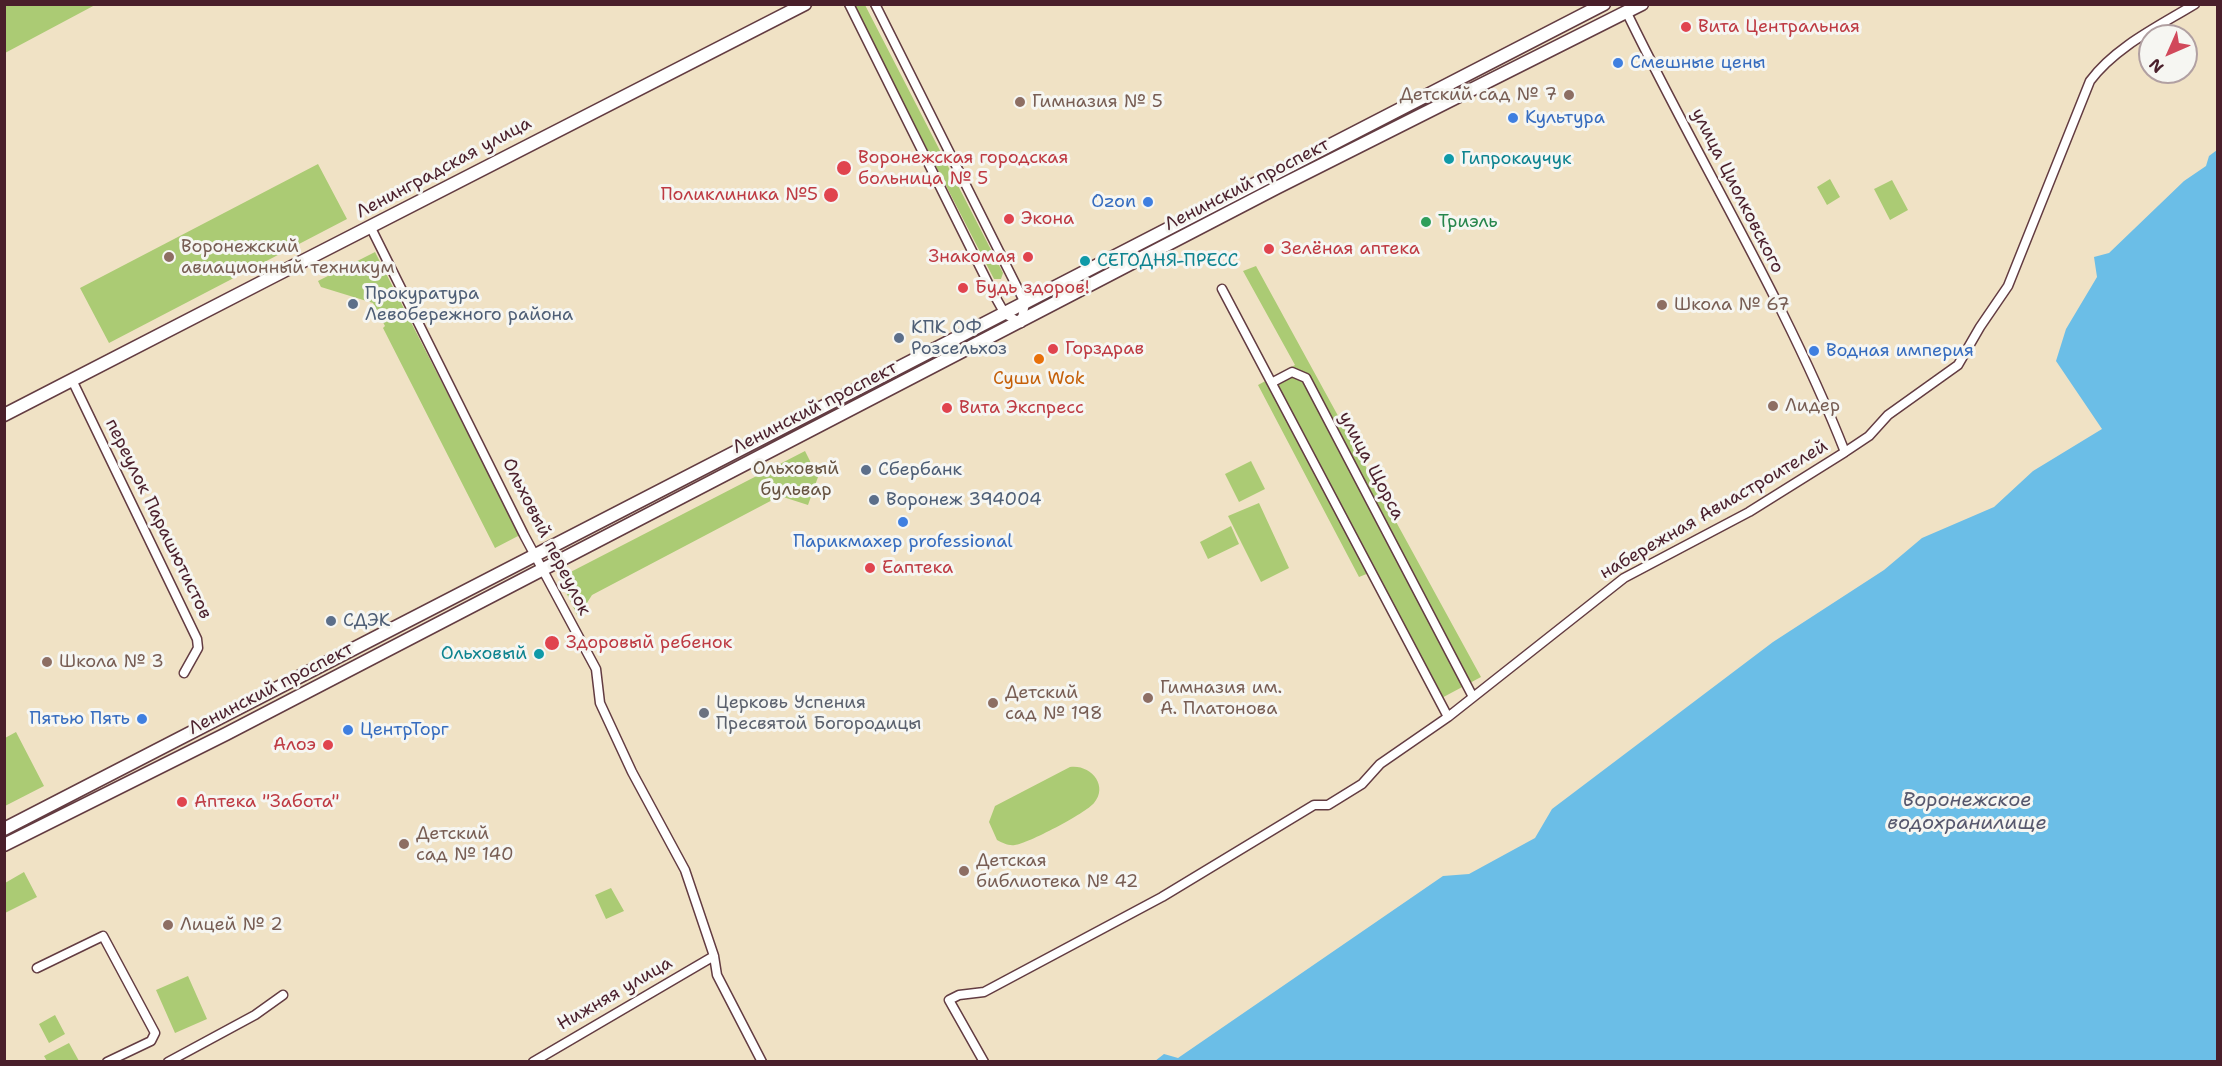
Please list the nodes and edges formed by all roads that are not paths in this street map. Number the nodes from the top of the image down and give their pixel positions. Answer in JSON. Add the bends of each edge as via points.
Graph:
{"nodes":[{"id":1,"x":805,"y":4,"type":"edge"},
{"id":2,"x":849,"y":4,"type":"edge"},
{"id":3,"x":875,"y":4,"type":"edge"},
{"id":4,"x":1604,"y":4,"type":"edge"},
{"id":5,"x":1642,"y":4,"type":"edge"},
{"id":6,"x":2195,"y":4,"type":"edge"},
{"id":7,"x":1626,"y":13,"type":"junction"},
{"id":8,"x":371,"y":228,"type":"junction"},
{"id":9,"x":1222,"y":289,"type":"dead end"},
{"id":10,"x":1024,"y":303,"type":"junction"},
{"id":11,"x":1005,"y":314,"type":"junction"},
{"id":12,"x":1021,"y":323,"type":"junction"},
{"id":13,"x":72,"y":380,"type":"junction"},
{"id":14,"x":1273,"y":382,"type":"junction"},
{"id":15,"x":4,"y":415,"type":"edge"},
{"id":16,"x":1845,"y":452,"type":"junction"},
{"id":17,"x":535,"y":555,"type":"junction"},
{"id":18,"x":543,"y":568,"type":"junction"},
{"id":19,"x":184,"y":673,"type":"dead end"},
{"id":20,"x":1473,"y":697,"type":"junction"},
{"id":21,"x":1448,"y":717,"type":"junction"},
{"id":22,"x":4,"y":829,"type":"edge"},
{"id":23,"x":4,"y":844,"type":"edge"},
{"id":24,"x":714,"y":956,"type":"junction"},
{"id":25,"x":37,"y":968,"type":"dead end"},
{"id":26,"x":283,"y":995,"type":"dead end"},
{"id":27,"x":107,"y":1062,"type":"edge"},
{"id":28,"x":168,"y":1062,"type":"edge"},
{"id":29,"x":533,"y":1062,"type":"edge"},
{"id":30,"x":762,"y":1062,"type":"edge"},
{"id":31,"x":984,"y":1062,"type":"edge"}],
"edges":[{"from":1,"to":8,"type":"main road","name":"Ленинградская улица","via":[[512,151]]},
{"from":2,"to":11,"type":"street"},
{"from":3,"to":10,"type":"street"},
{"from":4,"to":10,"type":"main road","name":"Ленинский проспект"},
{"from":5,"to":7,"type":"main road","name":"Ленинский проспект"},
{"from":6,"to":16,"type":"street","name":"набережная Авиастроителей","via":[[2099,68],[2090,81],[2008,286],[1964,357],[1952,371],[1888,415],[1869,436]]},
{"from":7,"to":12,"type":"main road","name":"Ленинский проспект","via":[[1276,188]]},
{"from":7,"to":16,"type":"street","name":"улица Циолковского","via":[[1793,336]]},
{"from":8,"to":13,"type":"main road","name":"Ленинградская улица"},
{"from":8,"to":17,"type":"street","name":"Ольховый переулок"},
{"from":9,"to":14,"type":"street"},
{"from":10,"to":11,"type":"main road","name":"Ленинский проспект"},
{"from":10,"to":12,"type":"street"},
{"from":11,"to":12,"type":"street"},
{"from":11,"to":17,"type":"main road","name":"Ленинский проспект"},
{"from":12,"to":18,"type":"main road","name":"Ленинский проспект"},
{"from":13,"to":15,"type":"main road","name":"Ленинградская улица"},
{"from":13,"to":19,"type":"street","name":"переулок Парашютистов","via":[[197,639],[198,648]]},
{"from":14,"to":20,"type":"street","name":"улица Щорса","via":[[1292,372],[1306,378]]},
{"from":14,"to":21,"type":"street"},
{"from":16,"to":20,"type":"street","name":"набережная Авиастроителей","via":[[1749,512],[1624,578]]},
{"from":17,"to":18,"type":"street","name":"Ольховый переулок"},
{"from":17,"to":22,"type":"main road","name":"Ленинский проспект"},
{"from":18,"to":23,"type":"main road","name":"Ленинский проспект","via":[[226,734]]},
{"from":18,"to":24,"type":"street","name":"Ольховый переулок","via":[[596,669],[600,703],[632,772],[685,870]]},
{"from":20,"to":21,"type":"street","name":"набережная Авиастроителей"},
{"from":21,"to":31,"type":"street","name":"набережная Авиастроителей","via":[[1380,764],[1362,784],[1328,805],[1314,805],[1162,897],[984,992],[949,1000]]},
{"from":24,"to":29,"type":"street","name":"Нижняя улица"},
{"from":24,"to":30,"type":"street","name":"Ольховый переулок","via":[[717,975]]},
{"from":25,"to":27,"type":"street","via":[[103,936],[154,1033],[151,1041]]},
{"from":26,"to":28,"type":"street","via":[[255,1016]]}]}
